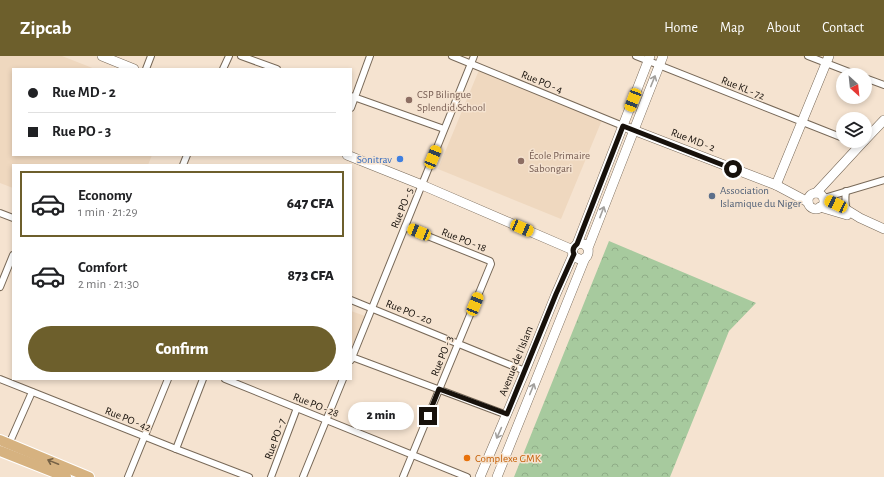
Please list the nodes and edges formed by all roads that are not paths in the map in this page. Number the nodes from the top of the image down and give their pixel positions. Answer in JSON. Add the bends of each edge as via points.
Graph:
{"nodes":[{"id":1,"x":102,"y":56,"type":"edge"},
{"id":2,"x":152,"y":56,"type":"edge"},
{"id":3,"x":229,"y":56,"type":"edge"},
{"id":4,"x":241,"y":56,"type":"edge"},
{"id":5,"x":370,"y":56,"type":"edge"},
{"id":6,"x":452,"y":56,"type":"edge"},
{"id":7,"x":474,"y":56,"type":"edge"},
{"id":8,"x":636,"y":56,"type":"edge"},
{"id":9,"x":663,"y":56,"type":"edge"},
{"id":10,"x":808,"y":56,"type":"edge"},
{"id":11,"x":649,"y":58,"type":"edge"},
{"id":12,"x":827,"y":60,"type":"edge"},
{"id":13,"x":471,"y":64,"type":"junction"},
{"id":14,"x":660,"y":66,"type":"junction"},
{"id":15,"x":132,"y":68,"type":"edge"},
{"id":16,"x":146,"y":68,"type":"edge"},
{"id":17,"x":223,"y":68,"type":"edge"},
{"id":18,"x":274,"y":68,"type":"edge"},
{"id":19,"x":843,"y":68,"type":"edge"},
{"id":20,"x":872,"y":81,"type":"edge"},
{"id":21,"x":884,"y":85,"type":"edge"},
{"id":22,"x":353,"y":96,"type":"edge"},
{"id":23,"x":884,"y":120,"type":"edge"},
{"id":24,"x":802,"y":122,"type":"junction"},
{"id":25,"x":623,"y":126,"type":"junction"},
{"id":26,"x":444,"y":129,"type":"junction"},
{"id":27,"x":634,"y":130,"type":"junction"},
{"id":28,"x":872,"y":133,"type":"edge"},
{"id":29,"x":836,"y":135,"type":"edge"},
{"id":30,"x":857,"y":148,"type":"edge"},
{"id":31,"x":349,"y":156,"type":"edge"},
{"id":32,"x":884,"y":180,"type":"edge"},
{"id":33,"x":422,"y":185,"type":"junction"},
{"id":34,"x":776,"y":185,"type":"junction"},
{"id":35,"x":846,"y":191,"type":"junction"},
{"id":36,"x":820,"y":198,"type":"junction"},
{"id":37,"x":808,"y":202,"type":"junction"},
{"id":38,"x":847,"y":210,"type":"junction"},
{"id":39,"x":0,"y":213,"type":"edge"},
{"id":40,"x":12,"y":218,"type":"edge"},
{"id":41,"x":860,"y":218,"type":"junction"},
{"id":42,"x":405,"y":227,"type":"junction"},
{"id":43,"x":884,"y":229,"type":"edge"},
{"id":44,"x":588,"y":248,"type":"junction"},
{"id":45,"x":574,"y":250,"type":"junction"},
{"id":46,"x":12,"y":257,"type":"edge"},
{"id":47,"x":585,"y":258,"type":"junction"},
{"id":48,"x":491,"y":264,"type":"joint"},
{"id":49,"x":1,"y":283,"type":"edge"},
{"id":50,"x":352,"y":300,"type":"edge"},
{"id":51,"x":372,"y":308,"type":"junction"},
{"id":52,"x":458,"y":343,"type":"junction"},
{"id":53,"x":352,"y":358,"type":"edge"},
{"id":54,"x":525,"y":371,"type":"junction"},
{"id":55,"x":0,"y":379,"type":"edge"},
{"id":56,"x":168,"y":380,"type":"edge"},
{"id":57,"x":203,"y":380,"type":"edge"},
{"id":58,"x":227,"y":380,"type":"edge"},
{"id":59,"x":343,"y":380,"type":"edge"},
{"id":60,"x":439,"y":389,"type":"junction"},
{"id":61,"x":32,"y":392,"type":"junction"},
{"id":62,"x":297,"y":408,"type":"junction"},
{"id":63,"x":507,"y":414,"type":"junction"},
{"id":64,"x":326,"y":420,"type":"junction"},
{"id":65,"x":144,"y":437,"type":"junction"},
{"id":66,"x":4,"y":442,"type":"edge"},
{"id":67,"x":176,"y":450,"type":"junction"},
{"id":68,"x":0,"y":451,"type":"edge"},
{"id":69,"x":412,"y":455,"type":"junction"},
{"id":70,"x":66,"y":477,"type":"edge"},
{"id":71,"x":89,"y":477,"type":"edge"},
{"id":72,"x":128,"y":477,"type":"edge"},
{"id":73,"x":249,"y":477,"type":"edge"},
{"id":74,"x":272,"y":477,"type":"edge"},
{"id":75,"x":304,"y":477,"type":"edge"},
{"id":76,"x":403,"y":477,"type":"edge"},
{"id":77,"x":467,"y":477,"type":"edge"},
{"id":78,"x":480,"y":477,"type":"edge"},
{"id":79,"x":497,"y":477,"type":"edge"}],
"edges":[{"from":1,"to":15,"type":"main road"},
{"from":2,"to":16,"type":"street"},
{"from":3,"to":17,"type":"street"},
{"from":4,"to":18,"type":"street"},
{"from":5,"to":22,"type":"street"},
{"from":6,"to":13,"type":"street","name":"Rue PO - 4"},
{"from":7,"to":13,"type":"street","name":"Rue PO - 5"},
{"from":8,"to":11,"type":"street","name":"Rue KL - 72"},
{"from":9,"to":14,"type":"main road"},
{"from":10,"to":12,"type":"street"},
{"from":11,"to":14,"type":"street","name":"Rue KL - 72"},
{"from":11,"to":25,"type":"main road","name":"Avenue de l'Islam"},
{"from":12,"to":19,"type":"street"},
{"from":12,"to":24,"type":"main road"},
{"from":13,"to":25,"type":"street","name":"Rue PO - 4"},
{"from":13,"to":26,"type":"street","name":"Rue PO - 5"},
{"from":14,"to":24,"type":"street","name":"Rue KL - 72"},
{"from":27,"to":14,"type":"main road","one_way":true},
{"from":20,"to":21,"type":"street"},
{"from":22,"to":26,"type":"street"},
{"from":23,"to":28,"type":"main road"},
{"from":24,"to":29,"type":"street","name":"Rue KL - 72"},
{"from":24,"to":34,"type":"main road"},
{"from":25,"to":27,"type":"main road","name":"Rue MD - 2"},
{"from":25,"to":45,"type":"main road","name":"Avenue de l'Islam"},
{"from":26,"to":33,"type":"street","name":"Rue PO - 5"},
{"from":27,"to":34,"type":"main road","name":"Rue MD - 2"},
{"from":44,"to":27,"type":"main road","one_way":true},
{"from":30,"to":36,"type":"main road","via":[[828,180]]},
{"from":31,"to":33,"type":"main road"},
{"from":32,"to":35,"type":"street"},
{"from":33,"to":42,"type":"street","name":"Rue PO - 5"},
{"from":33,"to":45,"type":"main road"},
{"from":34,"to":36,"type":"main road","name":"Rue MD - 2"},
{"from":34,"to":37,"type":"main road","name":"Rue MD - 2"},
{"from":35,"to":36,"type":"street"},
{"from":35,"to":38,"type":"street"},
{"from":36,"to":37,"type":"main road","via":[[809,197]]},
{"from":36,"to":37,"type":"main road","name":"Rue MD - 2","via":[[815,209]]},
{"from":36,"to":38,"type":"main road","name":"Rue MD - 2"},
{"from":36,"to":41,"type":"main road","name":"Rue MD - 2"},
{"from":38,"to":41,"type":"main road","name":"Rue MD - 2"},
{"from":39,"to":40,"type":"street"},
{"from":41,"to":43,"type":"main road","name":"Rue MD - 2"},
{"from":42,"to":48,"type":"street","name":"Rue PO - 18","via":[[490,261]]},
{"from":42,"to":51,"type":"street","name":"Rue PO - 5"},
{"from":44,"to":45,"type":"main road","via":[[582,243]]},
{"from":44,"to":47,"type":"main road","via":[[588,255]]},
{"from":45,"to":47,"type":"main road","via":[[578,259]]},
{"from":45,"to":54,"type":"main road","name":"Avenue de l'Islam"},
{"from":46,"to":49,"type":"street"},
{"from":79,"to":47,"type":"main road","one_way":true},
{"from":48,"to":52,"type":"street","name":"Rue PO - 3"},
{"from":50,"to":51,"type":"street","name":"Rue PO - 20"},
{"from":51,"to":52,"type":"street","name":"Rue PO - 20"},
{"from":51,"to":53,"type":"street","name":"Rue PO - 5"},
{"from":52,"to":54,"type":"street","name":"Rue PO - 20"},
{"from":52,"to":60,"type":"street","name":"Rue PO - 3"},
{"from":53,"to":60,"type":"street"},
{"from":54,"to":63,"type":"main road","name":"Avenue de l'Islam"},
{"from":55,"to":61,"type":"street","name":"Rue PO - 42"},
{"from":56,"to":65,"type":"street"},
{"from":57,"to":67,"type":"street"},
{"from":58,"to":62,"type":"street","name":"Rue PO - 28"},
{"from":59,"to":64,"type":"street"},
{"from":60,"to":63,"type":"street"},
{"from":60,"to":69,"type":"street","name":"Rue PO - 3"},
{"from":61,"to":65,"type":"street","name":"Rue PO - 42"},
{"from":61,"to":66,"type":"street"},
{"from":62,"to":64,"type":"street","name":"Rue PO - 28"},
{"from":62,"to":74,"type":"street","name":"Rue PO - 7"},
{"from":63,"to":78,"type":"main road","name":"Avenue de l'Islam","one_way":true},
{"from":64,"to":69,"type":"street","name":"Rue PO - 28"},
{"from":64,"to":75,"type":"street"},
{"from":65,"to":67,"type":"street","name":"Rue PO - 42"},
{"from":65,"to":72,"type":"street"},
{"from":71,"to":66,"type":"main road","one_way":true},
{"from":67,"to":73,"type":"street","name":"Rue PO - 42"},
{"from":68,"to":70,"type":"main road"},
{"from":69,"to":76,"type":"street","name":"Rue PO - 3"},
{"from":69,"to":77,"type":"street","name":"Rue PO - 28"}]}
